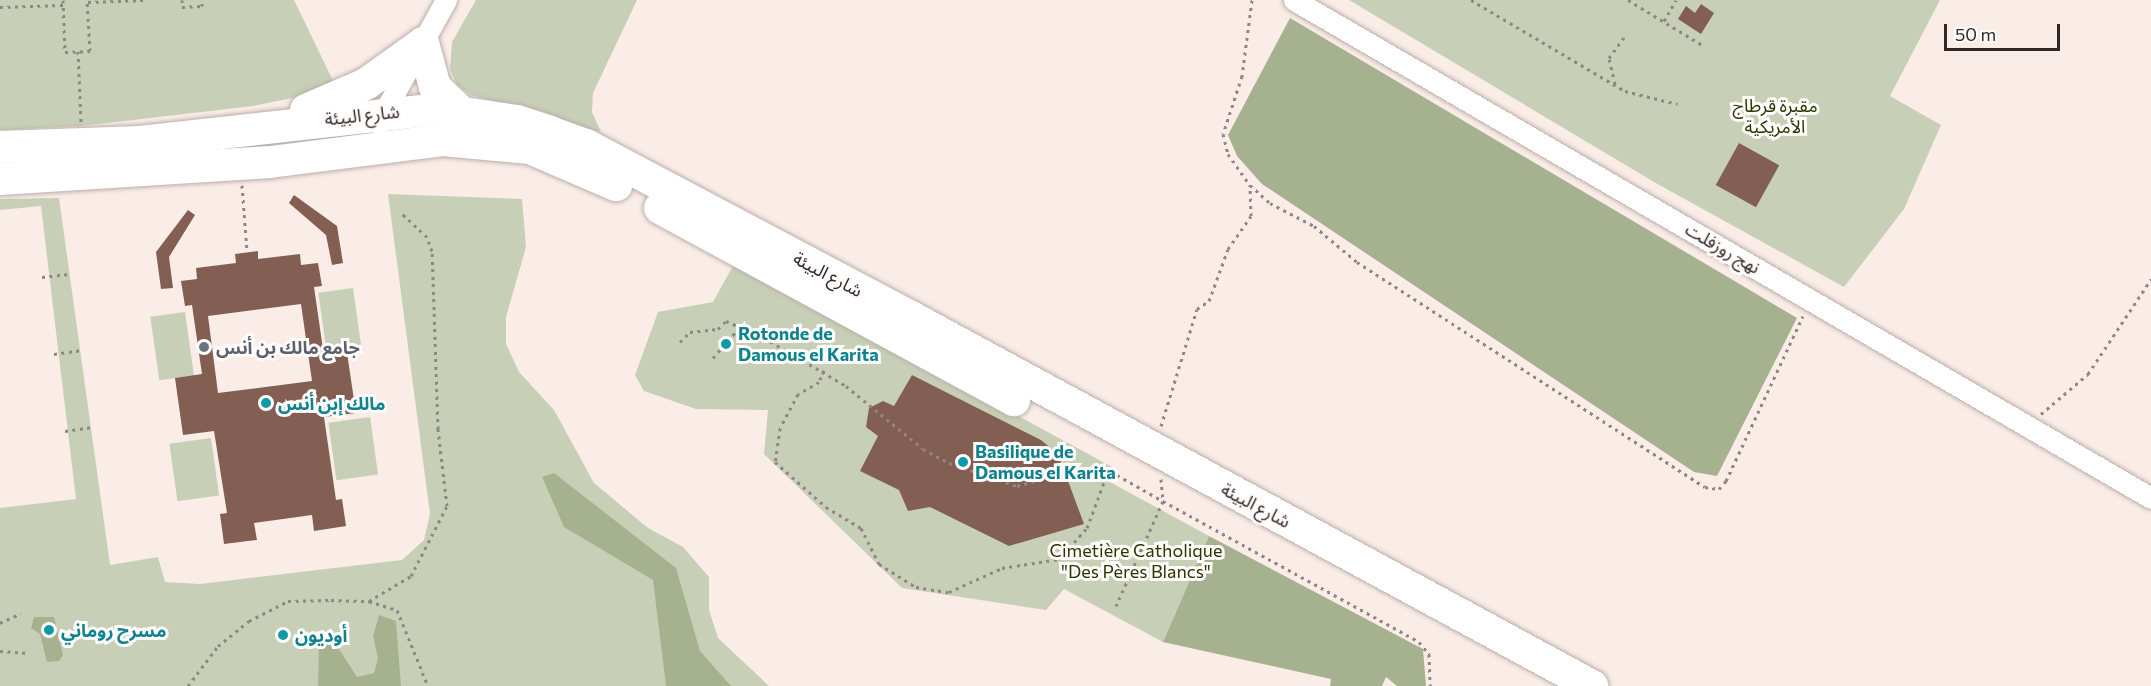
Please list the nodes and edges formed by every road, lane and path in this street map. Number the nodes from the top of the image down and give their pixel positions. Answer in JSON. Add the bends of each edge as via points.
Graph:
{"nodes":[{"id":1,"x":146,"y":0,"type":"edge"},
{"id":2,"x":182,"y":0,"type":"edge"},
{"id":3,"x":202,"y":0,"type":"edge"},
{"id":4,"x":446,"y":0,"type":"edge"},
{"id":5,"x":1252,"y":0,"type":"edge"},
{"id":6,"x":1294,"y":0,"type":"edge"},
{"id":7,"x":1471,"y":0,"type":"edge"},
{"id":8,"x":1628,"y":0,"type":"edge"},
{"id":9,"x":1676,"y":0,"type":"edge"},
{"id":10,"x":87,"y":1,"type":"edge"},
{"id":11,"x":63,"y":2,"type":"edge"},
{"id":12,"x":0,"y":7,"type":"edge"},
{"id":13,"x":1664,"y":21,"type":"junction"},
{"id":14,"x":1625,"y":36,"type":"dead end"},
{"id":15,"x":423,"y":43,"type":"junction"},
{"id":16,"x":1704,"y":46,"type":"dead end"},
{"id":17,"x":78,"y":51,"type":"junction"},
{"id":18,"x":1616,"y":86,"type":"junction"},
{"id":19,"x":1677,"y":104,"type":"dead end"},
{"id":20,"x":460,"y":111,"type":"junction"},
{"id":21,"x":382,"y":113,"type":"junction"},
{"id":22,"x":256,"y":127,"type":"junction"},
{"id":23,"x":81,"y":145,"type":"junction"},
{"id":24,"x":368,"y":146,"type":"junction"},
{"id":25,"x":0,"y":147,"type":"edge"},
{"id":26,"x":270,"y":162,"type":"junction"},
{"id":27,"x":0,"y":179,"type":"edge"},
{"id":28,"x":1250,"y":185,"type":"junction"},
{"id":29,"x":400,"y":212,"type":"dead end"},
{"id":30,"x":247,"y":252,"type":"dead end"},
{"id":31,"x":70,"y":274,"type":"dead end"},
{"id":32,"x":42,"y":277,"type":"dead end"},
{"id":33,"x":2151,"y":279,"type":"edge"},
{"id":34,"x":1812,"y":298,"type":"junction"},
{"id":35,"x":740,"y":327,"type":"junction"},
{"id":36,"x":680,"y":342,"type":"dead end"},
{"id":37,"x":81,"y":350,"type":"dead end"},
{"id":38,"x":54,"y":354,"type":"dead end"},
{"id":39,"x":713,"y":358,"type":"dead end"},
{"id":40,"x":824,"y":370,"type":"junction"},
{"id":41,"x":93,"y":427,"type":"dead end"},
{"id":42,"x":2032,"y":428,"type":"junction"},
{"id":43,"x":65,"y":431,"type":"dead end"},
{"id":44,"x":1146,"y":446,"type":"junction"},
{"id":45,"x":1106,"y":476,"type":"junction"},
{"id":46,"x":1162,"y":489,"type":"junction"},
{"id":47,"x":2151,"y":498,"type":"edge"},
{"id":48,"x":369,"y":600,"type":"junction"},
{"id":49,"x":1116,"y":606,"type":"dead end"},
{"id":50,"x":21,"y":613,"type":"dead end"},
{"id":51,"x":0,"y":623,"type":"edge"},
{"id":52,"x":0,"y":651,"type":"edge"},
{"id":53,"x":29,"y":653,"type":"dead end"},
{"id":54,"x":188,"y":686,"type":"edge"},
{"id":55,"x":428,"y":686,"type":"edge"},
{"id":56,"x":1430,"y":686,"type":"edge"},
{"id":57,"x":1546,"y":686,"type":"edge"},
{"id":58,"x":1592,"y":686,"type":"edge"}],
"edges":[{"from":1,"to":10,"type":"path"},
{"from":2,"to":3,"type":"path","via":[[182,7],[202,6]]},
{"from":4,"to":15,"type":"street"},
{"from":5,"to":28,"type":"path","via":[[1242,76],[1223,134],[1228,154]]},
{"from":6,"to":34,"type":"street","name":"نهج روزفلت"},
{"from":7,"to":18,"type":"path"},
{"from":8,"to":13,"type":"path"},
{"from":9,"to":13,"type":"path"},
{"from":10,"to":17,"type":"path","via":[[90,51]]},
{"from":11,"to":12,"type":"path"},
{"from":11,"to":17,"type":"path","via":[[65,52]]},
{"from":13,"to":16,"type":"path"},
{"from":14,"to":18,"type":"path","via":[[1609,58]]},
{"from":15,"to":20,"type":"highway","via":[[435,87]]},
{"from":15,"to":21,"type":"street"},
{"from":15,"to":22,"type":"highway","via":[[346,95]]},
{"from":17,"to":23,"type":"path"},
{"from":18,"to":19,"type":"path"},
{"from":20,"to":21,"type":"highway","name":"شارع البيئة"},
{"from":20,"to":44,"type":"highway","name":"شارع البيئة","via":[[517,121],[586,145]]},
{"from":21,"to":22,"type":"highway","name":"شارع البيئة"},
{"from":21,"to":24,"type":"street"},
{"from":22,"to":23,"type":"highway","name":"شارع البيئة"},
{"from":23,"to":25,"type":"highway","name":"شارع البيئة"},
{"from":24,"to":26,"type":"highway","name":"شارع البيئة"},
{"from":24,"to":46,"type":"highway","name":"شارع البيئة","via":[[443,140],[506,144],[583,167]]},
{"from":26,"to":27,"type":"highway","name":"شارع البيئة"},
{"from":26,"to":30,"type":"path","via":[[242,178]]},
{"from":28,"to":34,"type":"path","via":[[1270,203],[1314,226],[1357,262],[1705,487],[1719,489],[1726,481]]},
{"from":28,"to":44,"type":"path","via":[[1251,216],[1228,249],[1209,301],[1197,309],[1168,417]]},
{"from":29,"to":48,"type":"path","via":[[427,237],[432,251],[438,429],[447,507],[411,576]]},
{"from":31,"to":32,"type":"path"},
{"from":33,"to":42,"type":"path","via":[[2088,374]]},
{"from":34,"to":42,"type":"street","name":"نهج روزفلت"},
{"from":35,"to":36,"type":"path","via":[[726,321],[718,329],[690,332]]},
{"from":35,"to":39,"type":"path"},
{"from":35,"to":40,"type":"path"},
{"from":37,"to":38,"type":"path"},
{"from":40,"to":45,"type":"path","via":[[949,463],[1017,486],[1073,470]]},
{"from":40,"to":45,"type":"path","via":[[819,382],[798,394],[780,428],[775,462],[826,507],[861,528],[879,564],[916,587],[949,592],[1002,568],[1059,559],[1087,528]]},
{"from":41,"to":43,"type":"path"},
{"from":42,"to":47,"type":"street","name":"نهج روزفلت"},
{"from":44,"to":58,"type":"highway","name":"شارع البيئة"},
{"from":45,"to":46,"type":"path","via":[[1117,475]]},
{"from":46,"to":49,"type":"path"},
{"from":46,"to":56,"type":"path","via":[[1419,642],[1429,654]]},
{"from":46,"to":57,"type":"highway","name":"شارع البيئة"},
{"from":48,"to":54,"type":"path","via":[[288,601],[249,621],[218,646]]},
{"from":48,"to":55,"type":"path","via":[[397,610]]},
{"from":50,"to":51,"type":"path"},
{"from":52,"to":53,"type":"path"}]}
